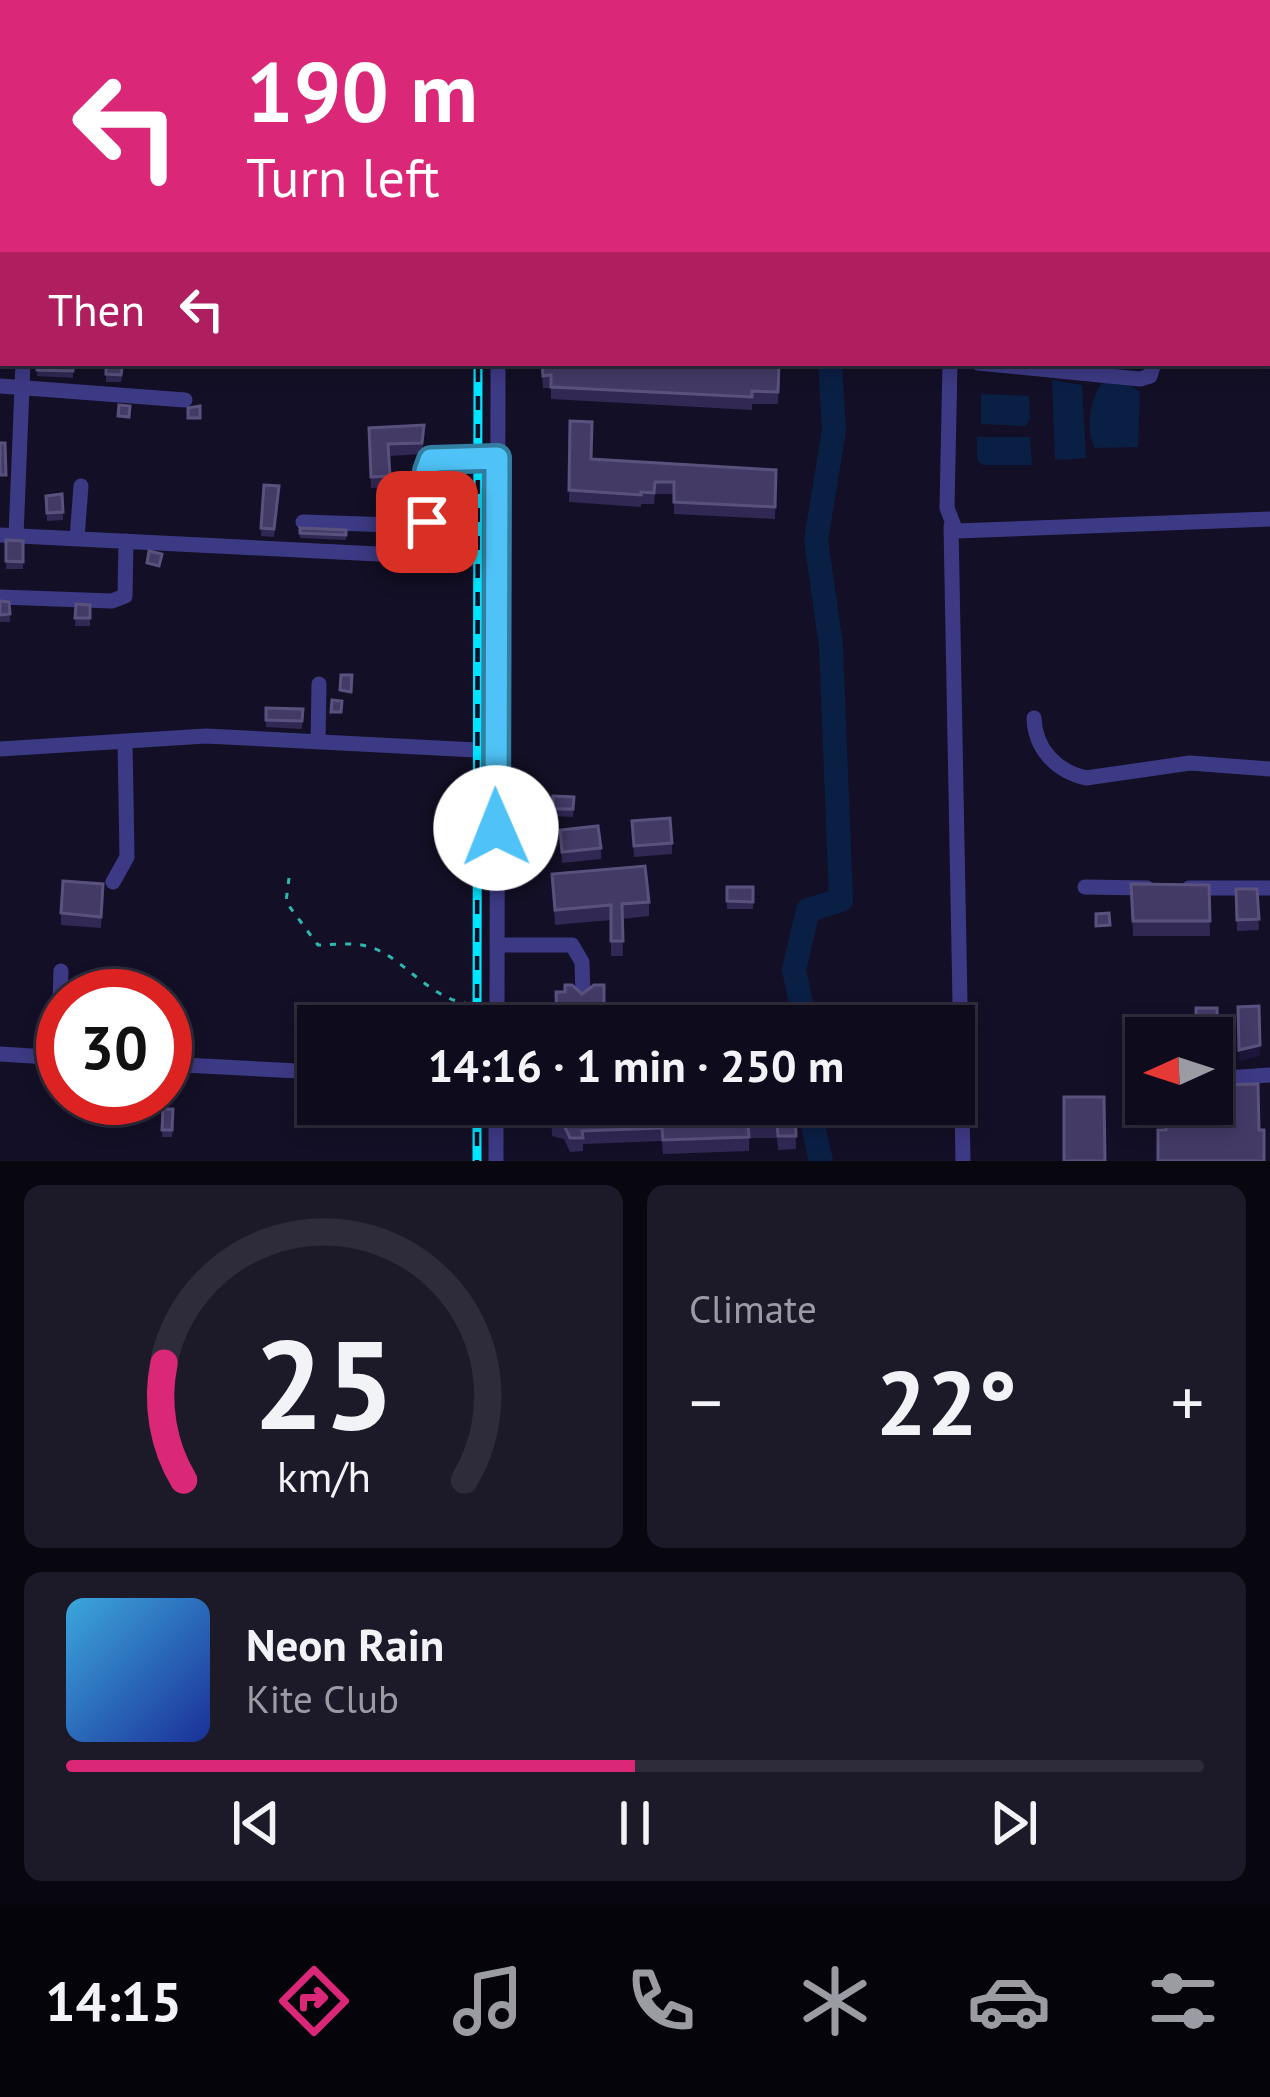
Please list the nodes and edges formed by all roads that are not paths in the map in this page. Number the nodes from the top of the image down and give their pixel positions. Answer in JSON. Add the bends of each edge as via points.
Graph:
{"nodes":[{"id":1,"x":23,"y":366,"type":"edge"},
{"id":2,"x":498,"y":366,"type":"edge"},
{"id":3,"x":950,"y":366,"type":"edge"},
{"id":4,"x":1008,"y":366,"type":"edge"},
{"id":5,"x":1153,"y":366,"type":"edge"},
{"id":6,"x":0,"y":386,"type":"edge"},
{"id":7,"x":22,"y":387,"type":"junction"},
{"id":8,"x":185,"y":400,"type":"dead end"},
{"id":9,"x":0,"y":445,"type":"edge"},
{"id":10,"x":19,"y":445,"type":"junction"},
{"id":11,"x":497,"y":458,"type":"junction"},
{"id":12,"x":81,"y":486,"type":"dead end"},
{"id":13,"x":1262,"y":519,"type":"edge"},
{"id":14,"x":302,"y":522,"type":"dead end"},
{"id":15,"x":952,"y":526,"type":"junction"},
{"id":16,"x":1270,"y":534,"type":"edge"},
{"id":17,"x":8,"y":536,"type":"edge"},
{"id":18,"x":77,"y":538,"type":"junction"},
{"id":19,"x":126,"y":541,"type":"junction"},
{"id":20,"x":496,"y":560,"type":"junction"},
{"id":21,"x":4,"y":597,"type":"edge"},
{"id":22,"x":320,"y":684,"type":"dead end"},
{"id":23,"x":1034,"y":718,"type":"dead end"},
{"id":24,"x":125,"y":741,"type":"junction"},
{"id":25,"x":318,"y":742,"type":"junction"},
{"id":26,"x":0,"y":749,"type":"edge"},
{"id":27,"x":495,"y":751,"type":"junction"},
{"id":28,"x":1270,"y":769,"type":"edge"},
{"id":29,"x":113,"y":883,"type":"dead end"},
{"id":30,"x":1085,"y":887,"type":"dead end"},
{"id":31,"x":1154,"y":888,"type":"edge"},
{"id":32,"x":1178,"y":888,"type":"edge"},
{"id":33,"x":1270,"y":888,"type":"edge"},
{"id":34,"x":497,"y":945,"type":"junction"},
{"id":35,"x":583,"y":996,"type":"edge"},
{"id":36,"x":497,"y":1005,"type":"edge"},
{"id":37,"x":0,"y":1054,"type":"edge"},
{"id":38,"x":36,"y":1056,"type":"edge"},
{"id":39,"x":192,"y":1065,"type":"edge"},
{"id":40,"x":297,"y":1071,"type":"edge"},
{"id":41,"x":1270,"y":1075,"type":"edge"},
{"id":42,"x":1233,"y":1078,"type":"edge"},
{"id":43,"x":496,"y":1125,"type":"edge"},
{"id":44,"x":496,"y":1161,"type":"edge"},
{"id":45,"x":963,"y":1161,"type":"edge"}],
"edges":[{"from":1,"to":7,"type":"street"},
{"from":2,"to":11,"type":"street"},
{"from":3,"to":15,"type":"street"},
{"from":4,"to":5,"type":"street","via":[[1140,379]]},
{"from":6,"to":7,"type":"street"},
{"from":7,"to":8,"type":"street"},
{"from":7,"to":10,"type":"street"},
{"from":9,"to":10,"type":"street"},
{"from":10,"to":17,"type":"street"},
{"from":11,"to":14,"type":"street","via":[[431,460],[423,526]]},
{"from":11,"to":20,"type":"street"},
{"from":12,"to":18,"type":"street"},
{"from":13,"to":15,"type":"street","via":[[960,533]]},
{"from":13,"to":16,"type":"street"},
{"from":15,"to":45,"type":"street"},
{"from":17,"to":18,"type":"street"},
{"from":18,"to":19,"type":"street"},
{"from":19,"to":20,"type":"street"},
{"from":19,"to":21,"type":"street","via":[[125,596]]},
{"from":20,"to":27,"type":"street"},
{"from":22,"to":25,"type":"street"},
{"from":23,"to":28,"type":"street","via":[[1046,753],[1086,778],[1190,763]]},
{"from":24,"to":25,"type":"street"},
{"from":24,"to":26,"type":"street"},
{"from":24,"to":29,"type":"street","via":[[127,857]]},
{"from":25,"to":27,"type":"street"},
{"from":27,"to":34,"type":"street"},
{"from":30,"to":31,"type":"street"},
{"from":32,"to":33,"type":"street"},
{"from":34,"to":35,"type":"street","via":[[572,945],[582,962]]},
{"from":34,"to":36,"type":"street"},
{"from":37,"to":38,"type":"street"},
{"from":39,"to":40,"type":"street"},
{"from":41,"to":42,"type":"street"},
{"from":43,"to":44,"type":"street"}]}
